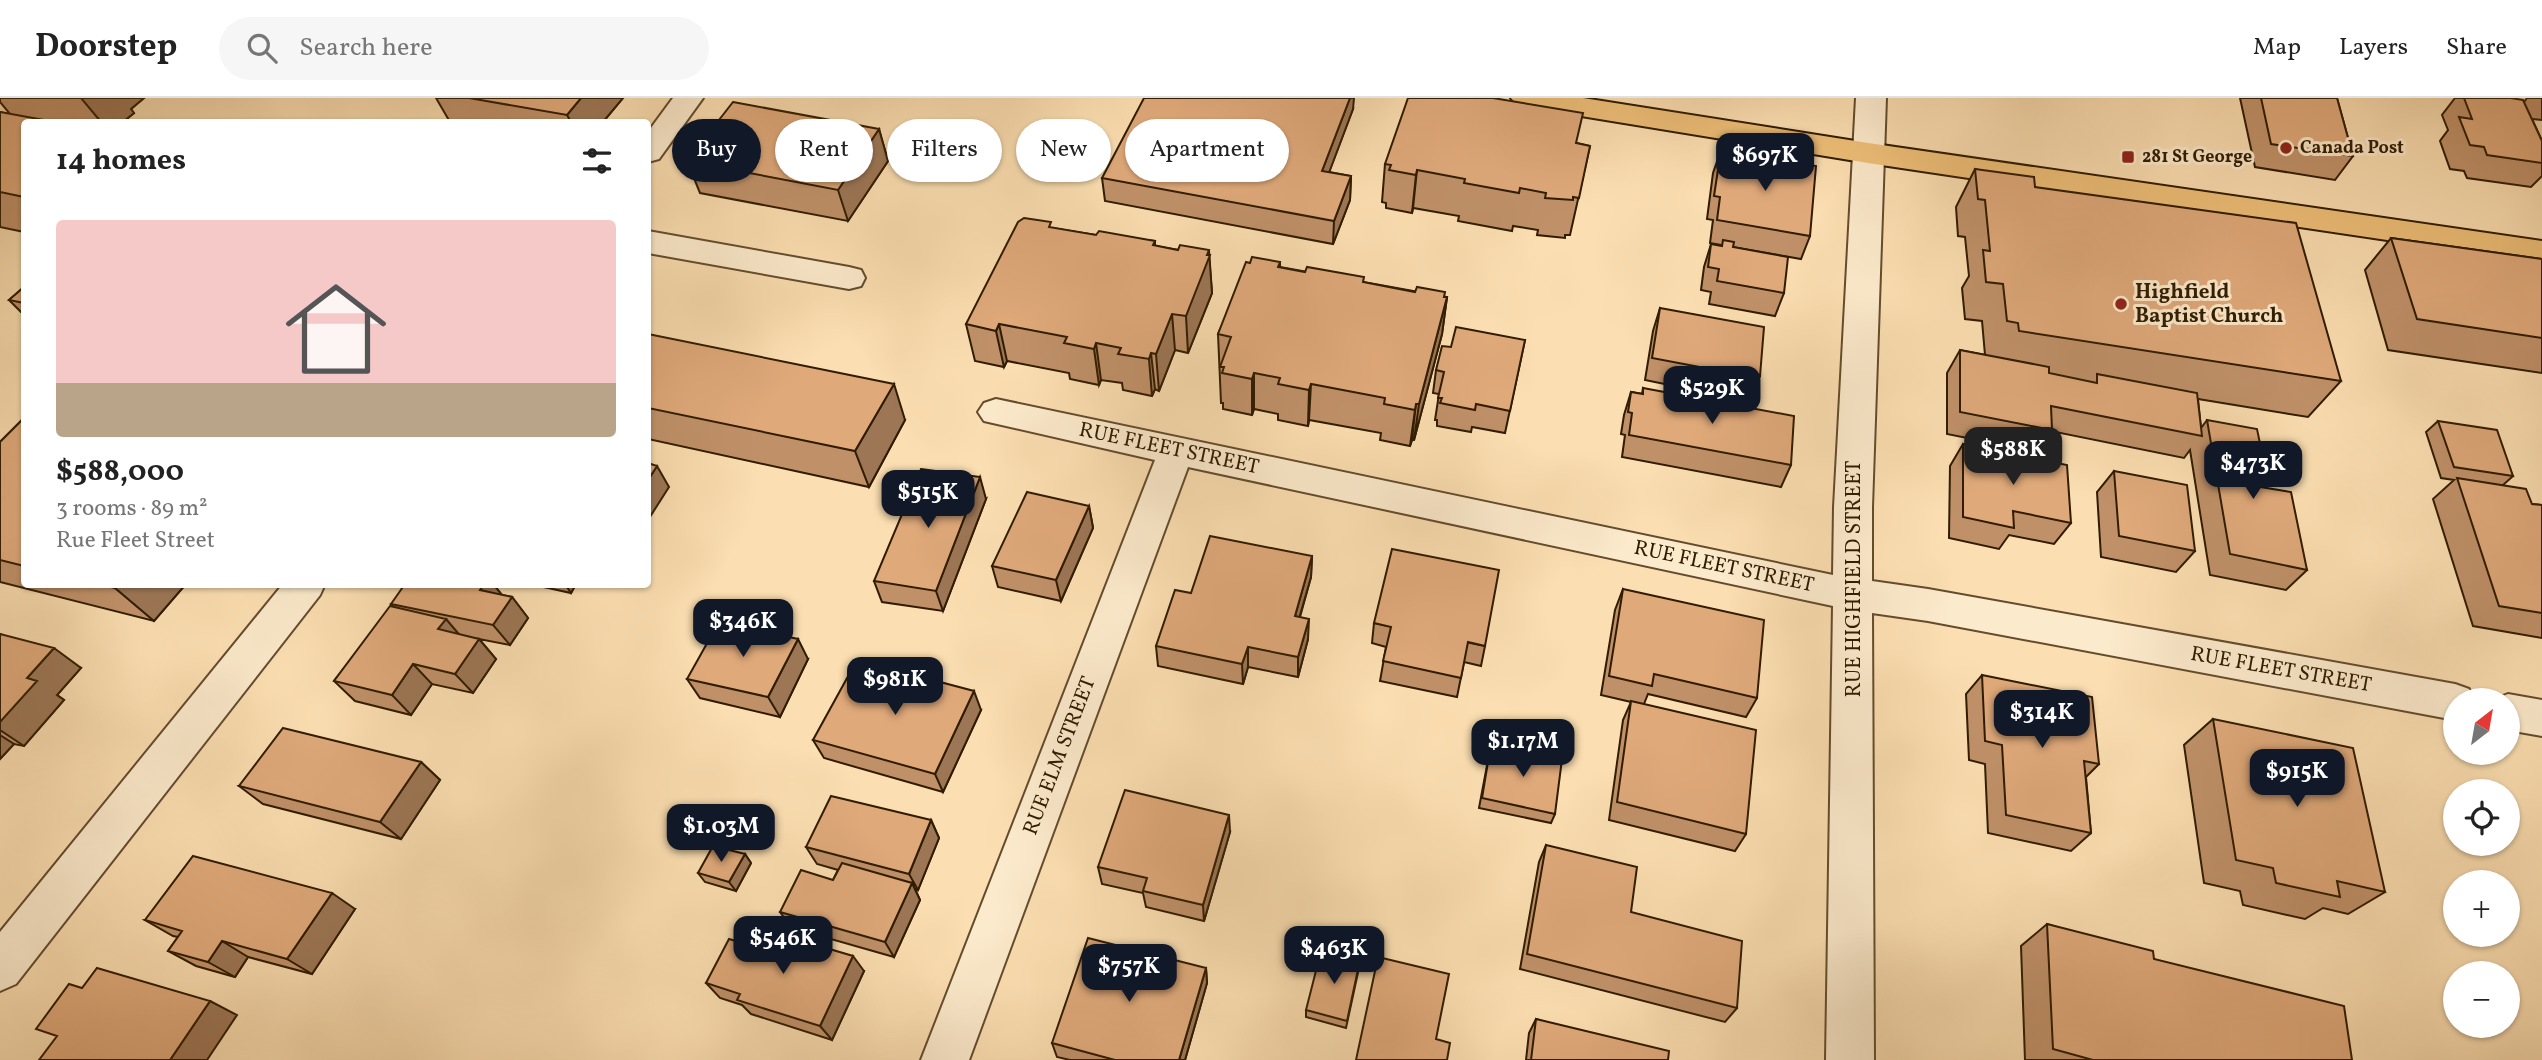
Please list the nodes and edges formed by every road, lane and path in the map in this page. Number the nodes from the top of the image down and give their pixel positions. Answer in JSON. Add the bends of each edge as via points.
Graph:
{"nodes":[{"id":1,"x":688,"y":98,"type":"edge"},
{"id":2,"x":1525,"y":98,"type":"edge"},
{"id":3,"x":1871,"y":98,"type":"edge"},
{"id":4,"x":651,"y":148,"type":"edge"},
{"id":5,"x":1868,"y":153,"type":"junction"},
{"id":6,"x":651,"y":243,"type":"edge"},
{"id":7,"x":2542,"y":252,"type":"edge"},
{"id":8,"x":849,"y":278,"type":"dead end"},
{"id":9,"x":996,"y":412,"type":"dead end"},
{"id":10,"x":1176,"y":451,"type":"junction"},
{"id":11,"x":303,"y":588,"type":"edge"},
{"id":12,"x":1854,"y":595,"type":"junction"},
{"id":13,"x":2443,"y":700,"type":"edge"},
{"id":14,"x":2520,"y":714,"type":"edge"},
{"id":15,"x":2542,"y":718,"type":"edge"},
{"id":16,"x":0,"y":968,"type":"edge"},
{"id":17,"x":945,"y":1060,"type":"edge"},
{"id":18,"x":1850,"y":1060,"type":"edge"}],
"edges":[{"from":1,"to":4,"type":"street"},
{"from":2,"to":5,"type":"main road"},
{"from":3,"to":5,"type":"street","name":"RUE HIGHFIELD STREET"},
{"from":5,"to":7,"type":"main road"},
{"from":5,"to":12,"type":"street","name":"RUE HIGHFIELD STREET","via":[[1853,508]]},
{"from":6,"to":8,"type":"street"},
{"from":9,"to":10,"type":"street","name":"RUE FLEET STREET"},
{"from":10,"to":12,"type":"street","name":"RUE FLEET STREET"},
{"from":10,"to":17,"type":"street","name":"RUE ELM STREET"},
{"from":11,"to":16,"type":"street"},
{"from":12,"to":13,"type":"street","name":"RUE FLEET STREET"},
{"from":12,"to":18,"type":"street","name":"RUE HIGHFIELD STREET"},
{"from":14,"to":15,"type":"street"}]}
